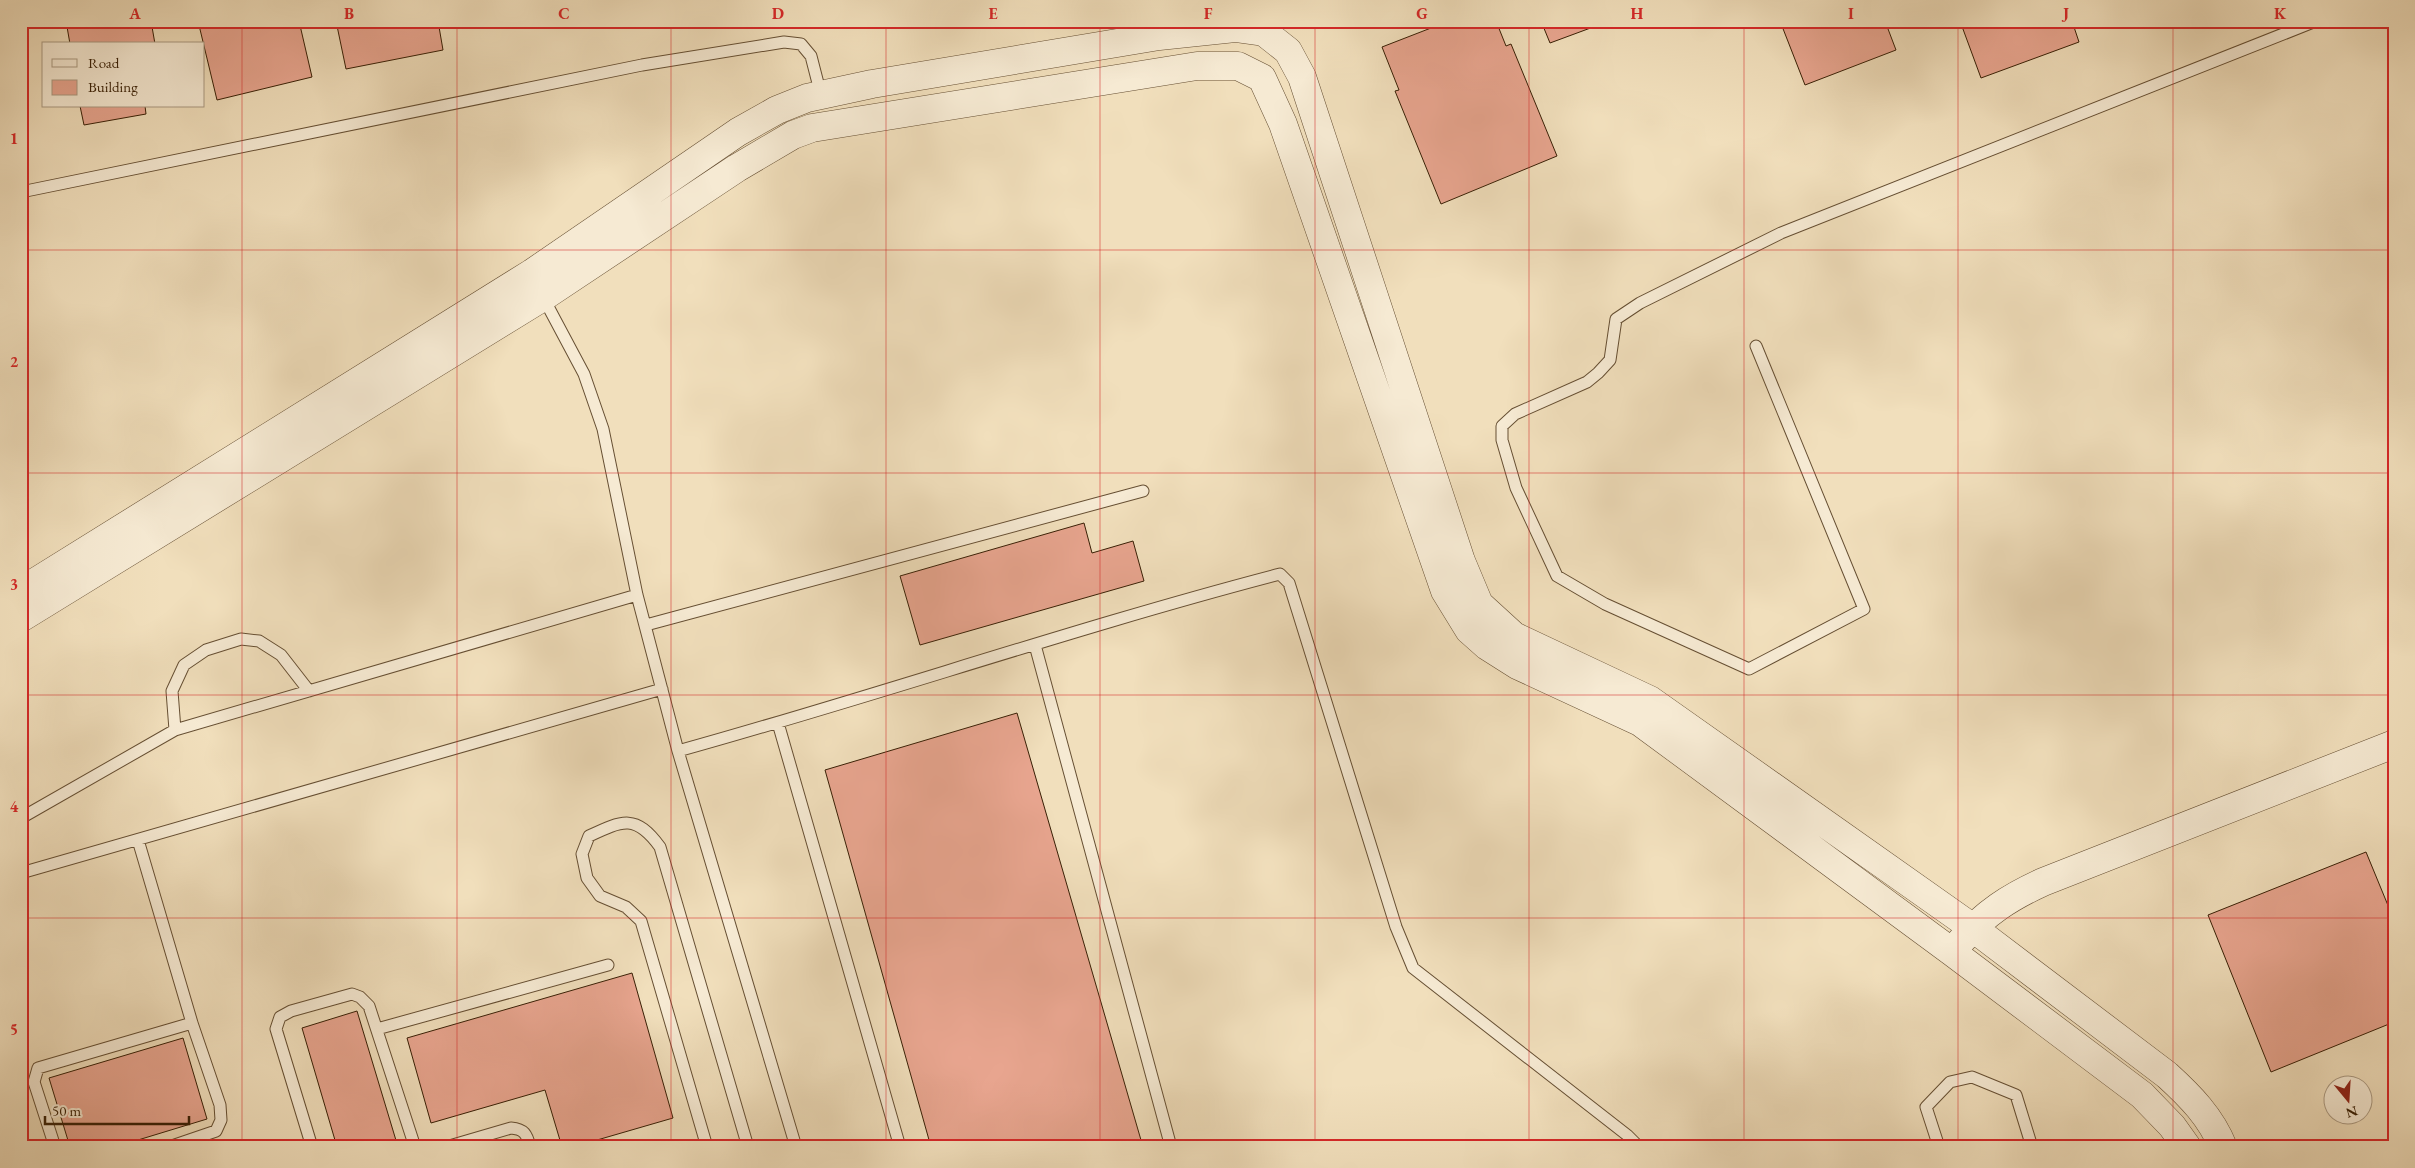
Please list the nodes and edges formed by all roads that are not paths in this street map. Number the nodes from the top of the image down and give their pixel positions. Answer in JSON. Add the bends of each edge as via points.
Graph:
{"nodes":[{"id":1,"x":2316,"y":21,"type":"edge"},
{"id":2,"x":1198,"y":26,"type":"edge"},
{"id":3,"x":1154,"y":28,"type":"edge"},
{"id":4,"x":1204,"y":65,"type":"junction"},
{"id":5,"x":821,"y":95,"type":"junction"},
{"id":6,"x":21,"y":192,"type":"edge"},
{"id":7,"x":538,"y":285,"type":"junction"},
{"id":8,"x":1756,"y":346,"type":"dead end"},
{"id":9,"x":1143,"y":491,"type":"dead end"},
{"id":10,"x":56,"y":583,"type":"junction"},
{"id":11,"x":21,"y":591,"type":"edge"},
{"id":12,"x":637,"y":595,"type":"junction"},
{"id":13,"x":21,"y":618,"type":"edge"},
{"id":14,"x":646,"y":625,"type":"junction"},
{"id":15,"x":1035,"y":645,"type":"junction"},
{"id":16,"x":662,"y":689,"type":"junction"},
{"id":17,"x":309,"y":691,"type":"junction"},
{"id":18,"x":778,"y":723,"type":"junction"},
{"id":19,"x":175,"y":730,"type":"junction"},
{"id":20,"x":2394,"y":744,"type":"edge"},
{"id":21,"x":678,"y":751,"type":"junction"},
{"id":22,"x":21,"y":818,"type":"edge"},
{"id":23,"x":138,"y":840,"type":"junction"},
{"id":24,"x":21,"y":873,"type":"edge"},
{"id":25,"x":1973,"y":928,"type":"junction"},
{"id":26,"x":1952,"y":952,"type":"junction"},
{"id":27,"x":608,"y":964,"type":"dead end"},
{"id":28,"x":192,"y":1023,"type":"junction"},
{"id":29,"x":377,"y":1029,"type":"junction"},
{"id":30,"x":55,"y":1147,"type":"edge"},
{"id":31,"x":169,"y":1147,"type":"edge"},
{"id":32,"x":312,"y":1147,"type":"edge"},
{"id":33,"x":415,"y":1147,"type":"edge"},
{"id":34,"x":446,"y":1147,"type":"edge"},
{"id":35,"x":530,"y":1147,"type":"edge"},
{"id":36,"x":707,"y":1147,"type":"edge"},
{"id":37,"x":748,"y":1147,"type":"edge"},
{"id":38,"x":796,"y":1147,"type":"edge"},
{"id":39,"x":900,"y":1147,"type":"edge"},
{"id":40,"x":1171,"y":1147,"type":"edge"},
{"id":41,"x":1638,"y":1147,"type":"edge"},
{"id":42,"x":1939,"y":1147,"type":"edge"},
{"id":43,"x":2032,"y":1147,"type":"edge"},
{"id":44,"x":2187,"y":1147,"type":"edge"},
{"id":45,"x":2223,"y":1147,"type":"edge"}],
"edges":[{"from":1,"to":8,"type":"lane","via":[[1781,233],[1691,276],[1640,303],[1616,320],[1610,360],[1587,382],[1515,414],[1502,426],[1502,440],[1516,488],[1557,576],[1605,604],[1748,669],[1864,609]]},
{"from":2,"to":3,"type":"street"},
{"from":2,"to":4,"type":"street"},
{"from":2,"to":25,"type":"street","via":[[1264,32],[1288,51],[1302,77],[1461,561],[1480,604],[1514,636],[1650,700]]},
{"from":3,"to":4,"type":"street"},
{"from":3,"to":5,"type":"street"},
{"from":4,"to":7,"type":"street","via":[[812,128],[793,135]]},
{"from":4,"to":26,"type":"street","via":[[1238,66],[1262,78],[1283,124],[1445,590],[1470,630],[1487,646],[1517,665],[1640,722]]},
{"from":5,"to":6,"type":"lane","via":[[811,56],[800,44],[784,42],[642,65]]},
{"from":5,"to":7,"type":"street","via":[[777,110],[738,132]]},
{"from":7,"to":10,"type":"street"},
{"from":7,"to":12,"type":"lane","via":[[584,374],[603,429]]},
{"from":9,"to":14,"type":"lane"},
{"from":10,"to":11,"type":"street"},
{"from":10,"to":13,"type":"street"},
{"from":12,"to":14,"type":"lane"},
{"from":12,"to":17,"type":"lane"},
{"from":14,"to":16,"type":"lane"},
{"from":15,"to":18,"type":"lane"},
{"from":15,"to":40,"type":"lane"},
{"from":15,"to":41,"type":"lane","via":[[1182,599],[1280,574],[1289,582],[1396,927],[1413,968],[1627,1135]]},
{"from":16,"to":21,"type":"lane"},
{"from":16,"to":23,"type":"lane"},
{"from":17,"to":19,"type":"lane"},
{"from":17,"to":19,"type":"lane","via":[[281,655],[259,641],[241,639],[206,650],[184,664],[172,690]]},
{"from":18,"to":21,"type":"lane"},
{"from":18,"to":39,"type":"lane"},
{"from":19,"to":22,"type":"lane"},
{"from":20,"to":25,"type":"street","via":[[2043,882],[2010,898],[1986,914]]},
{"from":21,"to":38,"type":"lane"},
{"from":23,"to":24,"type":"lane"},
{"from":23,"to":28,"type":"lane"},
{"from":25,"to":26,"type":"street"},
{"from":25,"to":45,"type":"street","via":[[2194,1099]]},
{"from":26,"to":44,"type":"street","via":[[2142,1094]]},
{"from":27,"to":29,"type":"lane"},
{"from":28,"to":30,"type":"lane","via":[[38,1068],[34,1082]]},
{"from":28,"to":31,"type":"lane","via":[[220,1105],[221,1120],[216,1131]]},
{"from":29,"to":32,"type":"lane","via":[[369,1006],[352,994],[291,1010],[280,1017],[276,1029]]},
{"from":29,"to":33,"type":"lane"},
{"from":34,"to":35,"type":"lane","via":[[511,1128],[521,1129],[527,1135]]},
{"from":36,"to":37,"type":"lane","via":[[641,920],[626,907],[600,896],[587,878],[582,854],[589,836],[610,826],[632,823],[648,830],[660,847]]},
{"from":42,"to":43,"type":"lane","via":[[1926,1107],[1950,1082],[1972,1077],[2016,1096]]}]}
